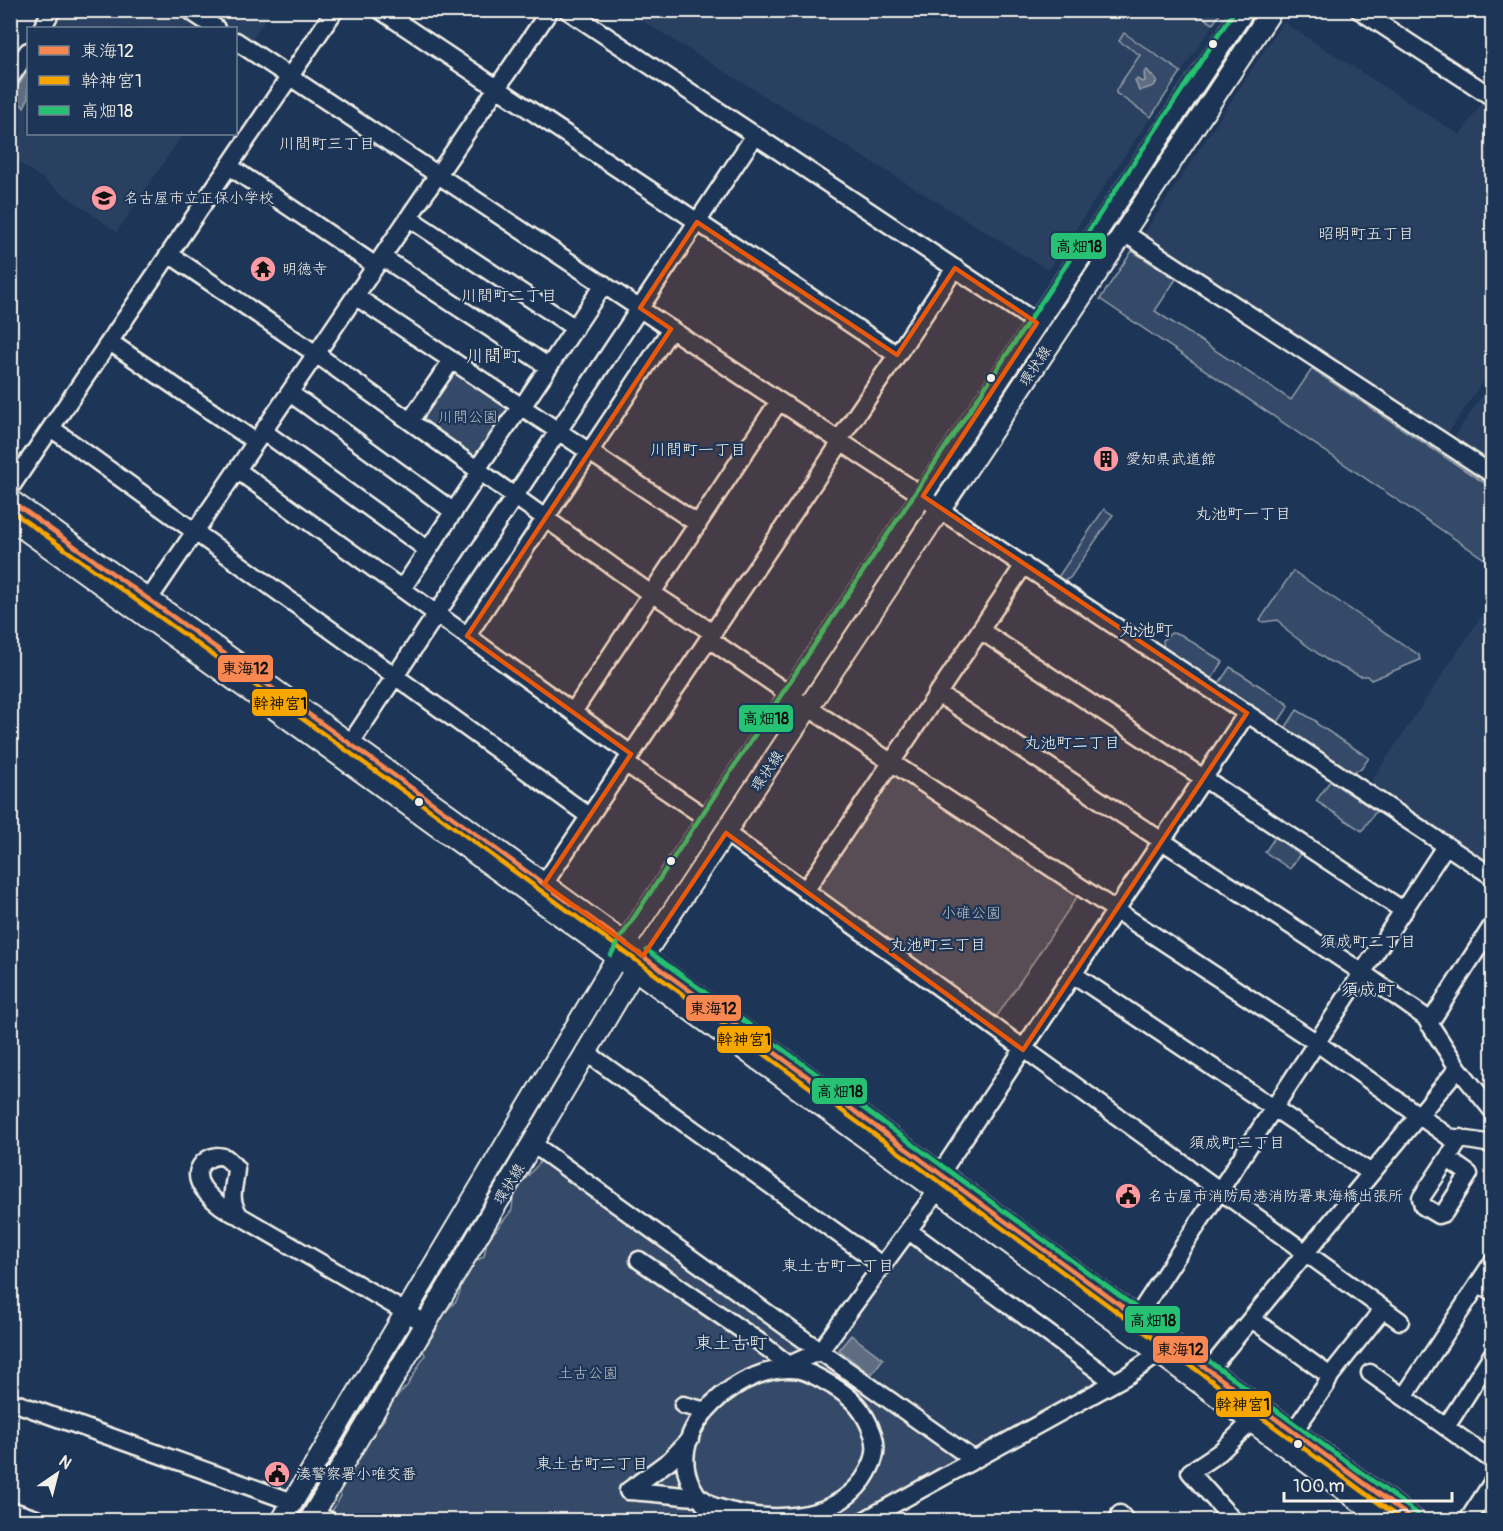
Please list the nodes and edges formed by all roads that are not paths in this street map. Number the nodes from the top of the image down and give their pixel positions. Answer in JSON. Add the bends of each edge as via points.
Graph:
{"nodes":[{"id":1,"x":52,"y":10,"type":"edge"},
{"id":2,"x":189,"y":10,"type":"edge"},
{"id":3,"x":335,"y":10,"type":"edge"},
{"id":4,"x":380,"y":10,"type":"edge"},
{"id":5,"x":550,"y":10,"type":"edge"},
{"id":6,"x":567,"y":10,"type":"edge"},
{"id":7,"x":1244,"y":10,"type":"edge"},
{"id":8,"x":1272,"y":10,"type":"edge"},
{"id":9,"x":1359,"y":10,"type":"edge"},
{"id":10,"x":1385,"y":18,"type":"edge"},
{"id":11,"x":43,"y":27,"type":"edge"},
{"id":12,"x":214,"y":27,"type":"edge"},
{"id":13,"x":237,"y":42,"type":"edge"},
{"id":14,"x":27,"y":52,"type":"edge"},
{"id":15,"x":290,"y":76,"type":"junction"},
{"id":16,"x":10,"y":78,"type":"edge"},
{"id":17,"x":497,"y":88,"type":"junction"},
{"id":18,"x":1492,"y":98,"type":"edge"},
{"id":19,"x":755,"y":135,"type":"junction"},
{"id":20,"x":229,"y":166,"type":"junction"},
{"id":21,"x":438,"y":174,"type":"junction"},
{"id":22,"x":409,"y":218,"type":"junction"},
{"id":23,"x":697,"y":222,"type":"junction"},
{"id":24,"x":1123,"y":232,"type":"junction"},
{"id":25,"x":169,"y":254,"type":"junction"},
{"id":26,"x":379,"y":262,"type":"junction"},
{"id":27,"x":955,"y":268,"type":"junction"},
{"id":28,"x":604,"y":285,"type":"junction"},
{"id":29,"x":355,"y":296,"type":"junction"},
{"id":30,"x":640,"y":308,"type":"junction"},
{"id":31,"x":1037,"y":323,"type":"junction"},
{"id":32,"x":575,"y":328,"type":"junction"},
{"id":33,"x":671,"y":329,"type":"junction"},
{"id":34,"x":110,"y":342,"type":"junction"},
{"id":35,"x":316,"y":354,"type":"junction"},
{"id":36,"x":897,"y":355,"type":"junction"},
{"id":37,"x":452,"y":360,"type":"junction"},
{"id":38,"x":549,"y":367,"type":"junction"},
{"id":39,"x":290,"y":393,"type":"junction"},
{"id":40,"x":779,"y":401,"type":"junction"},
{"id":41,"x":522,"y":406,"type":"junction"},
{"id":42,"x":410,"y":421,"type":"junction"},
{"id":43,"x":51,"y":428,"type":"junction"},
{"id":44,"x":559,"y":431,"type":"junction"},
{"id":45,"x":260,"y":436,"type":"junction"},
{"id":46,"x":840,"y":441,"type":"junction"},
{"id":47,"x":590,"y":452,"type":"junction"},
{"id":48,"x":237,"y":470,"type":"junction"},
{"id":49,"x":479,"y":470,"type":"junction"},
{"id":50,"x":1492,"y":474,"type":"edge"},
{"id":51,"x":10,"y":488,"type":"edge"},
{"id":52,"x":515,"y":496,"type":"junction"},
{"id":53,"x":923,"y":496,"type":"junction"},
{"id":54,"x":10,"y":500,"type":"edge"},
{"id":55,"x":940,"y":510,"type":"junction"},
{"id":56,"x":453,"y":512,"type":"junction"},
{"id":57,"x":545,"y":518,"type":"junction"},
{"id":58,"x":10,"y":519,"type":"edge"},
{"id":59,"x":698,"y":524,"type":"junction"},
{"id":60,"x":195,"y":531,"type":"junction"},
{"id":61,"x":428,"y":550,"type":"junction"},
{"id":62,"x":1024,"y":565,"type":"junction"},
{"id":63,"x":402,"y":589,"type":"junction"},
{"id":64,"x":652,"y":594,"type":"junction"},
{"id":65,"x":149,"y":599,"type":"junction"},
{"id":66,"x":436,"y":614,"type":"junction"},
{"id":67,"x":980,"y":630,"type":"junction"},
{"id":68,"x":467,"y":636,"type":"junction"},
{"id":69,"x":711,"y":636,"type":"junction"},
{"id":70,"x":396,"y":676,"type":"junction"},
{"id":71,"x":938,"y":693,"type":"junction"},
{"id":72,"x":791,"y":694,"type":"junction"},
{"id":73,"x":809,"y":708,"type":"junction"},
{"id":74,"x":573,"y":712,"type":"junction"},
{"id":75,"x":1246,"y":713,"type":"junction"},
{"id":76,"x":350,"y":744,"type":"junction"},
{"id":77,"x":628,"y":758,"type":"junction"},
{"id":78,"x":891,"y":762,"type":"junction"},
{"id":79,"x":1204,"y":777,"type":"junction"},
{"id":80,"x":589,"y":816,"type":"junction"},
{"id":81,"x":708,"y":819,"type":"junction"},
{"id":82,"x":726,"y":833,"type":"junction"},
{"id":83,"x":1161,"y":841,"type":"junction"},
{"id":84,"x":1446,"y":845,"type":"junction"},
{"id":85,"x":1492,"y":876,"type":"edge"},
{"id":86,"x":544,"y":884,"type":"junction"},
{"id":87,"x":805,"y":891,"type":"junction"},
{"id":88,"x":1116,"y":909,"type":"junction"},
{"id":89,"x":1404,"y":911,"type":"junction"},
{"id":90,"x":1492,"y":926,"type":"edge"},
{"id":91,"x":622,"y":951,"type":"junction"},
{"id":92,"x":639,"y":964,"type":"junction"},
{"id":93,"x":1073,"y":974,"type":"junction"},
{"id":94,"x":1363,"y":974,"type":"junction"},
{"id":95,"x":1429,"y":1024,"type":"junction"},
{"id":96,"x":1317,"y":1043,"type":"junction"},
{"id":97,"x":1023,"y":1050,"type":"junction"},
{"id":98,"x":587,"y":1053,"type":"junction"},
{"id":99,"x":1458,"y":1068,"type":"junction"},
{"id":100,"x":1275,"y":1108,"type":"junction"},
{"id":101,"x":1492,"y":1110,"type":"edge"},
{"id":102,"x":1418,"y":1114,"type":"junction"},
{"id":103,"x":1461,"y":1138,"type":"junction"},
{"id":104,"x":1492,"y":1143,"type":"edge"},
{"id":105,"x":533,"y":1144,"type":"junction"},
{"id":106,"x":1448,"y":1159,"type":"dead end"},
{"id":107,"x":1371,"y":1173,"type":"junction"},
{"id":108,"x":939,"y":1182,"type":"junction"},
{"id":109,"x":1219,"y":1191,"type":"junction"},
{"id":110,"x":240,"y":1216,"type":"dead end"},
{"id":111,"x":909,"y":1231,"type":"junction"},
{"id":112,"x":1305,"y":1253,"type":"junction"},
{"id":113,"x":639,"y":1260,"type":"dead end"},
{"id":114,"x":1492,"y":1263,"type":"edge"},
{"id":115,"x":883,"y":1266,"type":"junction"},
{"id":116,"x":1486,"y":1287,"type":"edge"},
{"id":117,"x":1383,"y":1309,"type":"junction"},
{"id":118,"x":407,"y":1312,"type":"junction"},
{"id":119,"x":1252,"y":1319,"type":"junction"},
{"id":120,"x":1400,"y":1321,"type":"dead end"},
{"id":121,"x":426,"y":1324,"type":"junction"},
{"id":122,"x":1132,"y":1324,"type":"junction"},
{"id":123,"x":1166,"y":1349,"type":"junction"},
{"id":124,"x":820,"y":1351,"type":"junction"},
{"id":125,"x":1492,"y":1355,"type":"edge"},
{"id":126,"x":788,"y":1367,"type":"junction"},
{"id":127,"x":1209,"y":1370,"type":"junction"},
{"id":128,"x":1370,"y":1374,"type":"dead end"},
{"id":129,"x":1330,"y":1376,"type":"junction"},
{"id":130,"x":1114,"y":1382,"type":"junction"},
{"id":131,"x":1404,"y":1397,"type":"junction"},
{"id":132,"x":10,"y":1401,"type":"edge"},
{"id":133,"x":683,"y":1405,"type":"dead end"},
{"id":134,"x":706,"y":1411,"type":"junction"},
{"id":135,"x":1251,"y":1422,"type":"junction"},
{"id":136,"x":1446,"y":1427,"type":"junction"},
{"id":137,"x":1293,"y":1432,"type":"junction"},
{"id":138,"x":690,"y":1439,"type":"junction"},
{"id":139,"x":974,"y":1460,"type":"junction"},
{"id":140,"x":1492,"y":1460,"type":"edge"},
{"id":141,"x":1492,"y":1483,"type":"edge"},
{"id":142,"x":700,"y":1498,"type":"junction"},
{"id":143,"x":293,"y":1502,"type":"junction"},
{"id":144,"x":10,"y":1510,"type":"edge"},
{"id":145,"x":317,"y":1519,"type":"edge"},
{"id":146,"x":39,"y":1521,"type":"edge"},
{"id":147,"x":282,"y":1521,"type":"edge"},
{"id":148,"x":718,"y":1521,"type":"edge"},
{"id":149,"x":865,"y":1521,"type":"edge"},
{"id":150,"x":1233,"y":1521,"type":"edge"},
{"id":151,"x":1385,"y":1521,"type":"edge"},
{"id":152,"x":1414,"y":1521,"type":"edge"},
{"id":153,"x":1468,"y":1521,"type":"edge"}],
"edges":[{"from":1,"to":11,"type":"street"},
{"from":2,"to":12,"type":"street"},
{"from":3,"to":15,"type":"street"},
{"from":4,"to":17,"type":"street"},
{"from":5,"to":17,"type":"street"},
{"from":6,"to":19,"type":"street"},
{"from":7,"to":31,"type":"main road","name":"環状線"},
{"from":8,"to":24,"type":"main road","name":"環状線"},
{"from":9,"to":10,"type":"street"},
{"from":10,"to":18,"type":"street"},
{"from":13,"to":15,"type":"street"},
{"from":14,"to":16,"type":"street"},
{"from":15,"to":20,"type":"street"},
{"from":15,"to":21,"type":"street"},
{"from":17,"to":21,"type":"street"},
{"from":17,"to":23,"type":"street"},
{"from":19,"to":23,"type":"street"},
{"from":19,"to":27,"type":"street"},
{"from":20,"to":25,"type":"street"},
{"from":20,"to":26,"type":"street"},
{"from":21,"to":22,"type":"street"},
{"from":21,"to":28,"type":"street"},
{"from":22,"to":26,"type":"street"},
{"from":22,"to":32,"type":"street"},
{"from":23,"to":30,"type":"street"},
{"from":23,"to":36,"type":"street"},
{"from":24,"to":50,"type":"street"},
{"from":24,"to":55,"type":"main road","name":"環状線"},
{"from":25,"to":34,"type":"street"},
{"from":25,"to":35,"type":"street"},
{"from":26,"to":29,"type":"street"},
{"from":26,"to":38,"type":"street"},
{"from":27,"to":31,"type":"street"},
{"from":27,"to":36,"type":"street"},
{"from":28,"to":30,"type":"street"},
{"from":28,"to":32,"type":"street"},
{"from":29,"to":35,"type":"street"},
{"from":29,"to":37,"type":"street"},
{"from":30,"to":33,"type":"street"},
{"from":30,"to":44,"type":"street"},
{"from":31,"to":53,"type":"main road","name":"環状線"},
{"from":32,"to":38,"type":"street"},
{"from":33,"to":40,"type":"street"},
{"from":33,"to":47,"type":"street"},
{"from":34,"to":43,"type":"street"},
{"from":34,"to":45,"type":"street"},
{"from":35,"to":39,"type":"street"},
{"from":35,"to":42,"type":"street"},
{"from":36,"to":46,"type":"street"},
{"from":37,"to":41,"type":"street"},
{"from":37,"to":42,"type":"street"},
{"from":38,"to":41,"type":"street"},
{"from":39,"to":45,"type":"street"},
{"from":39,"to":56,"type":"street"},
{"from":40,"to":46,"type":"street"},
{"from":40,"to":59,"type":"street"},
{"from":41,"to":44,"type":"street"},
{"from":41,"to":49,"type":"street"},
{"from":42,"to":49,"type":"street"},
{"from":43,"to":51,"type":"street"},
{"from":43,"to":60,"type":"street"},
{"from":44,"to":47,"type":"street"},
{"from":44,"to":52,"type":"street"},
{"from":45,"to":48,"type":"street"},
{"from":45,"to":61,"type":"street"},
{"from":46,"to":53,"type":"street"},
{"from":46,"to":69,"type":"street"},
{"from":47,"to":57,"type":"street"},
{"from":47,"to":59,"type":"street"},
{"from":48,"to":60,"type":"street"},
{"from":48,"to":63,"type":"street"},
{"from":49,"to":52,"type":"street"},
{"from":49,"to":56,"type":"street"},
{"from":52,"to":57,"type":"street"},
{"from":52,"to":66,"type":"street"},
{"from":53,"to":55,"type":"street"},
{"from":53,"to":72,"type":"main road","name":"環状線"},
{"from":54,"to":65,"type":"main road"},
{"from":55,"to":62,"type":"street"},
{"from":55,"to":73,"type":"main road","name":"環状線"},
{"from":56,"to":61,"type":"street"},
{"from":57,"to":64,"type":"street"},
{"from":57,"to":68,"type":"street"},
{"from":58,"to":91,"type":"main road"},
{"from":59,"to":64,"type":"street"},
{"from":60,"to":65,"type":"street"},
{"from":60,"to":70,"type":"street"},
{"from":61,"to":63,"type":"street"},
{"from":62,"to":67,"type":"street"},
{"from":62,"to":75,"type":"street"},
{"from":63,"to":66,"type":"street"},
{"from":64,"to":69,"type":"street"},
{"from":64,"to":74,"type":"street"},
{"from":65,"to":76,"type":"main road"},
{"from":66,"to":68,"type":"street"},
{"from":66,"to":70,"type":"street"},
{"from":67,"to":71,"type":"street"},
{"from":67,"to":79,"type":"street"},
{"from":68,"to":74,"type":"street"},
{"from":69,"to":72,"type":"street"},
{"from":69,"to":77,"type":"street"},
{"from":70,"to":76,"type":"street"},
{"from":70,"to":80,"type":"street"},
{"from":71,"to":78,"type":"street"},
{"from":71,"to":83,"type":"street"},
{"from":72,"to":73,"type":"street"},
{"from":72,"to":81,"type":"main road","name":"環状線"},
{"from":73,"to":78,"type":"street"},
{"from":73,"to":82,"type":"main road","name":"環状線"},
{"from":74,"to":77,"type":"street"},
{"from":75,"to":79,"type":"street"},
{"from":75,"to":84,"type":"street"},
{"from":76,"to":86,"type":"main road"},
{"from":77,"to":80,"type":"street"},
{"from":77,"to":81,"type":"street"},
{"from":78,"to":87,"type":"street"},
{"from":78,"to":88,"type":"street"},
{"from":79,"to":83,"type":"street"},
{"from":79,"to":89,"type":"street"},
{"from":80,"to":86,"type":"street"},
{"from":81,"to":91,"type":"main road","name":"環状線"},
{"from":82,"to":87,"type":"street"},
{"from":82,"to":92,"type":"main road","name":"環状線"},
{"from":83,"to":88,"type":"street"},
{"from":83,"to":94,"type":"street"},
{"from":84,"to":85,"type":"street"},
{"from":84,"to":89,"type":"street"},
{"from":86,"to":91,"type":"main road"},
{"from":87,"to":97,"type":"street"},
{"from":88,"to":93,"type":"street"},
{"from":88,"to":96,"type":"street"},
{"from":89,"to":94,"type":"street"},
{"from":90,"to":95,"type":"street"},
{"from":91,"to":92,"type":"main road"},
{"from":91,"to":118,"type":"main road","name":"環状線"},
{"from":92,"to":98,"type":"main road","name":"環状線"},
{"from":92,"to":108,"type":"main road"},
{"from":93,"to":97,"type":"street"},
{"from":93,"to":100,"type":"street"},
{"from":94,"to":95,"type":"street","via":[[1425,1017]]},
{"from":94,"to":96,"type":"street"},
{"from":95,"to":99,"type":"street"},
{"from":96,"to":100,"type":"street"},
{"from":96,"to":102,"type":"street"},
{"from":97,"to":108,"type":"street"},
{"from":97,"to":109,"type":"street"},
{"from":98,"to":105,"type":"main road","name":"環状線"},
{"from":98,"to":115,"type":"street"},
{"from":99,"to":101,"type":"street"},
{"from":99,"to":102,"type":"street"},
{"from":100,"to":107,"type":"street"},
{"from":100,"to":109,"type":"street"},
{"from":102,"to":103,"type":"street","via":[[1449,1137]]},
{"from":102,"to":107,"type":"street"},
{"from":103,"to":104,"type":"street"},
{"from":103,"to":106,"type":"street"},
{"from":105,"to":121,"type":"main road","name":"環状線"},
{"from":105,"to":124,"type":"street"},
{"from":107,"to":112,"type":"street"},
{"from":108,"to":111,"type":"street"},
{"from":108,"to":122,"type":"main road"},
{"from":109,"to":112,"type":"street"},
{"from":109,"to":122,"type":"street"},
{"from":110,"to":118,"type":"street"},
{"from":111,"to":115,"type":"street"},
{"from":111,"to":130,"type":"street"},
{"from":112,"to":117,"type":"street"},
{"from":112,"to":119,"type":"street"},
{"from":113,"to":126,"type":"street","via":[[758,1341]]},
{"from":114,"to":116,"type":"street"},
{"from":115,"to":124,"type":"street"},
{"from":116,"to":131,"type":"street"},
{"from":117,"to":120,"type":"street"},
{"from":117,"to":129,"type":"street"},
{"from":118,"to":121,"type":"street"},
{"from":118,"to":143,"type":"main road","name":"環状線"},
{"from":119,"to":127,"type":"street"},
{"from":119,"to":129,"type":"street"},
{"from":121,"to":145,"type":"main road","name":"環状線"},
{"from":122,"to":123,"type":"main road"},
{"from":123,"to":127,"type":"main road"},
{"from":123,"to":130,"type":"street"},
{"from":123,"to":135,"type":"main road"},
{"from":124,"to":126,"type":"street"},
{"from":124,"to":139,"type":"street"},
{"from":125,"to":136,"type":"street"},
{"from":126,"to":134,"type":"street","via":[[743,1381]]},
{"from":126,"to":142,"type":"street","via":[[817,1376],[863,1410],[875,1440],[872,1467],[842,1500],[808,1514],[785,1518],[734,1512],[713,1507]]},
{"from":127,"to":137,"type":"main road"},
{"from":128,"to":131,"type":"street"},
{"from":129,"to":137,"type":"street"},
{"from":130,"to":139,"type":"street"},
{"from":131,"to":136,"type":"street"},
{"from":132,"to":143,"type":"street"},
{"from":133,"to":134,"type":"street"},
{"from":134,"to":138,"type":"street"},
{"from":135,"to":150,"type":"street","via":[[1220,1452],[1190,1472]]},
{"from":135,"to":151,"type":"main road"},
{"from":136,"to":140,"type":"street"},
{"from":137,"to":152,"type":"main road"},
{"from":138,"to":142,"type":"street","via":[[685,1459],[692,1488]]},
{"from":138,"to":142,"type":"street","via":[[670,1460],[628,1491]]},
{"from":139,"to":149,"type":"street"},
{"from":141,"to":153,"type":"street"},
{"from":142,"to":148,"type":"street"},
{"from":143,"to":147,"type":"main road","name":"環状線"},
{"from":144,"to":146,"type":"street"}]}
